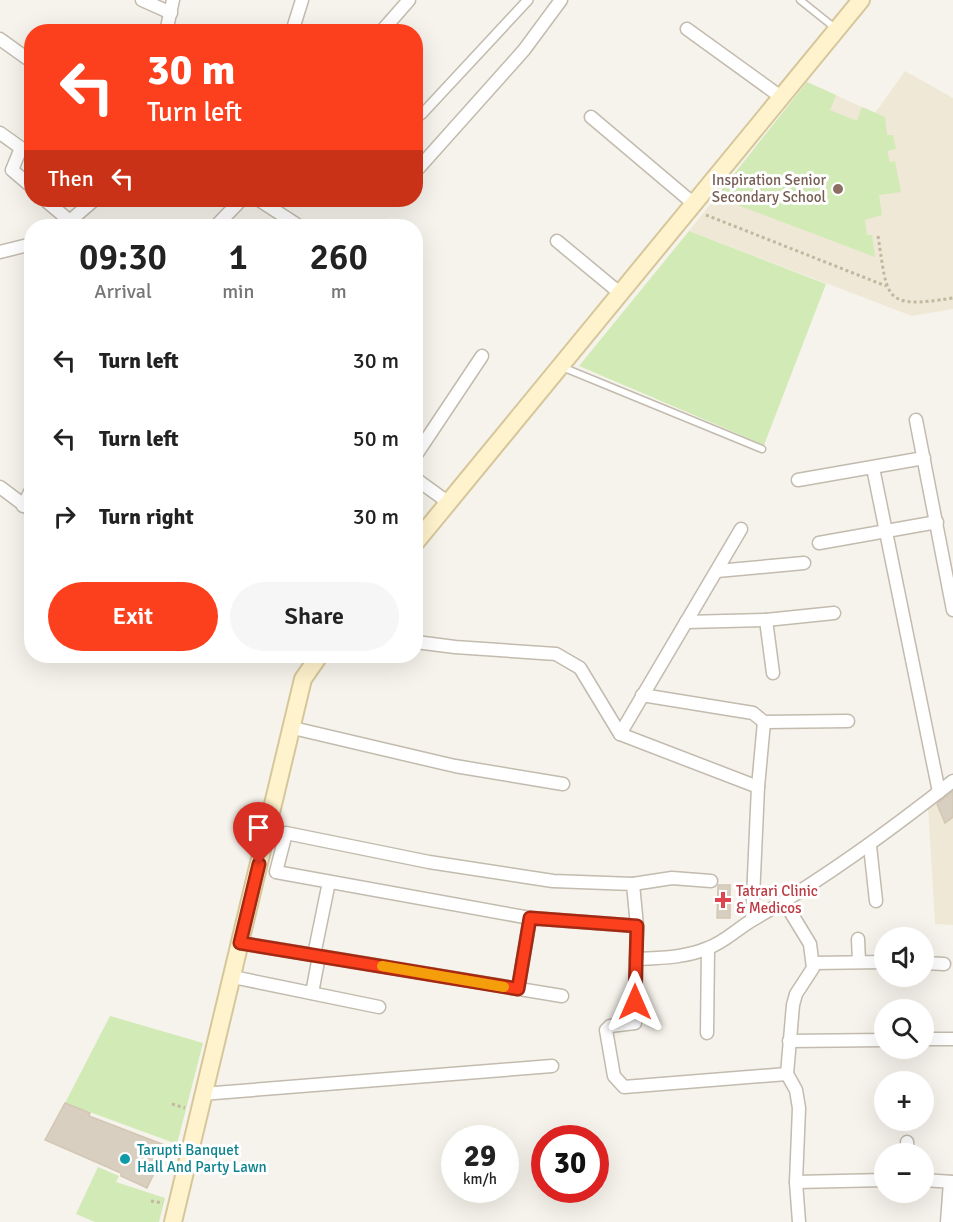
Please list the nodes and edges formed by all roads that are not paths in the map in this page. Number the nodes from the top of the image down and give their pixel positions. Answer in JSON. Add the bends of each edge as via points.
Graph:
{"nodes":[{"id":1,"x":142,"y":0,"type":"edge"},
{"id":2,"x":302,"y":0,"type":"edge"},
{"id":3,"x":408,"y":0,"type":"edge"},
{"id":4,"x":528,"y":0,"type":"edge"},
{"id":5,"x":561,"y":0,"type":"edge"},
{"id":6,"x":800,"y":0,"type":"edge"},
{"id":7,"x":861,"y":0,"type":"edge"},
{"id":8,"x":172,"y":6,"type":"edge"},
{"id":9,"x":168,"y":24,"type":"edge"},
{"id":10,"x":294,"y":24,"type":"edge"},
{"id":11,"x":388,"y":24,"type":"edge"},
{"id":12,"x":687,"y":29,"type":"dead end"},
{"id":13,"x":837,"y":29,"type":"junction"},
{"id":14,"x":0,"y":39,"type":"edge"},
{"id":15,"x":24,"y":56,"type":"edge"},
{"id":16,"x":781,"y":97,"type":"junction"},
{"id":17,"x":423,"y":114,"type":"edge"},
{"id":18,"x":591,"y":117,"type":"dead end"},
{"id":19,"x":0,"y":133,"type":"edge"},
{"id":20,"x":0,"y":162,"type":"edge"},
{"id":21,"x":423,"y":163,"type":"edge"},
{"id":22,"x":12,"y":170,"type":"junction"},
{"id":23,"x":24,"y":180,"type":"edge"},
{"id":24,"x":692,"y":206,"type":"junction"},
{"id":25,"x":51,"y":207,"type":"edge"},
{"id":26,"x":86,"y":207,"type":"edge"},
{"id":27,"x":234,"y":207,"type":"edge"},
{"id":28,"x":266,"y":207,"type":"edge"},
{"id":29,"x":62,"y":219,"type":"edge"},
{"id":30,"x":73,"y":219,"type":"edge"},
{"id":31,"x":223,"y":219,"type":"edge"},
{"id":32,"x":279,"y":219,"type":"edge"},
{"id":33,"x":557,"y":241,"type":"dead end"},
{"id":34,"x":24,"y":246,"type":"edge"},
{"id":35,"x":0,"y":252,"type":"edge"},
{"id":36,"x":621,"y":294,"type":"junction"},
{"id":37,"x":482,"y":356,"type":"dead end"},
{"id":38,"x":561,"y":367,"type":"junction"},
{"id":39,"x":916,"y":420,"type":"dead end"},
{"id":40,"x":423,"y":444,"type":"edge"},
{"id":41,"x":762,"y":449,"type":"dead end"},
{"id":42,"x":924,"y":458,"type":"junction"},
{"id":43,"x":873,"y":468,"type":"junction"},
{"id":44,"x":798,"y":480,"type":"dead end"},
{"id":45,"x":423,"y":485,"type":"edge"},
{"id":46,"x":0,"y":487,"type":"edge"},
{"id":47,"x":449,"y":503,"type":"junction"},
{"id":48,"x":24,"y":507,"type":"edge"},
{"id":49,"x":937,"y":522,"type":"junction"},
{"id":50,"x":741,"y":530,"type":"dead end"},
{"id":51,"x":886,"y":531,"type":"junction"},
{"id":52,"x":423,"y":534,"type":"edge"},
{"id":53,"x":819,"y":543,"type":"dead end"},
{"id":54,"x":804,"y":563,"type":"dead end"},
{"id":55,"x":717,"y":571,"type":"junction"},
{"id":56,"x":953,"y":610,"type":"edge"},
{"id":57,"x":834,"y":614,"type":"dead end"},
{"id":58,"x":766,"y":620,"type":"junction"},
{"id":59,"x":686,"y":621,"type":"junction"},
{"id":60,"x":423,"y":643,"type":"edge"},
{"id":61,"x":314,"y":663,"type":"edge"},
{"id":62,"x":773,"y":674,"type":"dead end"},
{"id":63,"x":642,"y":695,"type":"junction"},
{"id":64,"x":848,"y":721,"type":"dead end"},
{"id":65,"x":764,"y":722,"type":"junction"},
{"id":66,"x":293,"y":728,"type":"junction"},
{"id":67,"x":620,"y":734,"type":"junction"},
{"id":68,"x":953,"y":781,"type":"edge"},
{"id":69,"x":563,"y":784,"type":"dead end"},
{"id":70,"x":758,"y":787,"type":"junction"},
{"id":71,"x":939,"y":792,"type":"junction"},
{"id":72,"x":870,"y":846,"type":"junction"},
{"id":73,"x":711,"y":881,"type":"dead end"},
{"id":74,"x":329,"y":882,"type":"junction"},
{"id":75,"x":633,"y":884,"type":"junction"},
{"id":76,"x":876,"y":901,"type":"dead end"},
{"id":77,"x":784,"y":903,"type":"junction"},
{"id":78,"x":530,"y":918,"type":"junction"},
{"id":79,"x":752,"y":920,"type":"junction"},
{"id":80,"x":637,"y":926,"type":"junction"},
{"id":81,"x":858,"y":939,"type":"dead end"},
{"id":82,"x":240,"y":943,"type":"junction"},
{"id":83,"x":708,"y":949,"type":"junction"},
{"id":84,"x":316,"y":956,"type":"junction"},
{"id":85,"x":636,"y":959,"type":"junction"},
{"id":86,"x":859,"y":961,"type":"junction"},
{"id":87,"x":874,"y":962,"type":"edge"},
{"id":88,"x":813,"y":963,"type":"junction"},
{"id":89,"x":934,"y":964,"type":"edge"},
{"id":90,"x":944,"y":964,"type":"dead end"},
{"id":91,"x":233,"y":977,"type":"junction"},
{"id":92,"x":518,"y":989,"type":"junction"},
{"id":93,"x":312,"y":993,"type":"junction"},
{"id":94,"x":562,"y":996,"type":"dead end"},
{"id":95,"x":379,"y":1007,"type":"dead end"},
{"id":96,"x":707,"y":1033,"type":"dead end"},
{"id":97,"x":934,"y":1039,"type":"edge"},
{"id":98,"x":953,"y":1039,"type":"edge"},
{"id":99,"x":874,"y":1040,"type":"edge"},
{"id":100,"x":789,"y":1041,"type":"junction"},
{"id":101,"x":552,"y":1066,"type":"dead end"},
{"id":102,"x":787,"y":1074,"type":"junction"},
{"id":103,"x":202,"y":1094,"type":"junction"},
{"id":104,"x":874,"y":1180,"type":"edge"},
{"id":105,"x":934,"y":1181,"type":"edge"},
{"id":106,"x":796,"y":1182,"type":"junction"},
{"id":107,"x":952,"y":1182,"type":"edge"},
{"id":108,"x":173,"y":1222,"type":"edge"},
{"id":109,"x":799,"y":1222,"type":"edge"},
{"id":110,"x":947,"y":1222,"type":"edge"}],
"edges":[{"from":1,"to":8,"type":"street"},
{"from":2,"to":10,"type":"street"},
{"from":3,"to":11,"type":"street"},
{"from":4,"to":17,"type":"street"},
{"from":5,"to":21,"type":"street","via":[[524,51]]},
{"from":6,"to":13,"type":"lane"},
{"from":7,"to":13,"type":"main road"},
{"from":8,"to":9,"type":"street"},
{"from":12,"to":16,"type":"street"},
{"from":13,"to":16,"type":"main road"},
{"from":14,"to":15,"type":"street"},
{"from":16,"to":24,"type":"main road"},
{"from":18,"to":24,"type":"street"},
{"from":19,"to":22,"type":"street","via":[[21,148]]},
{"from":20,"to":22,"type":"street"},
{"from":22,"to":23,"type":"street"},
{"from":24,"to":36,"type":"main road"},
{"from":25,"to":29,"type":"street"},
{"from":26,"to":30,"type":"street"},
{"from":27,"to":31,"type":"street"},
{"from":28,"to":32,"type":"street"},
{"from":33,"to":36,"type":"street"},
{"from":34,"to":35,"type":"street"},
{"from":36,"to":38,"type":"main road"},
{"from":37,"to":40,"type":"street"},
{"from":38,"to":41,"type":"lane"},
{"from":38,"to":47,"type":"main road"},
{"from":39,"to":42,"type":"street"},
{"from":42,"to":43,"type":"street"},
{"from":42,"to":49,"type":"street"},
{"from":43,"to":44,"type":"street"},
{"from":43,"to":51,"type":"street"},
{"from":45,"to":47,"type":"street"},
{"from":46,"to":48,"type":"street"},
{"from":47,"to":52,"type":"main road"},
{"from":49,"to":51,"type":"street"},
{"from":49,"to":56,"type":"street"},
{"from":50,"to":55,"type":"street"},
{"from":51,"to":53,"type":"street"},
{"from":51,"to":71,"type":"street"},
{"from":54,"to":55,"type":"street"},
{"from":55,"to":59,"type":"street"},
{"from":57,"to":58,"type":"street"},
{"from":58,"to":59,"type":"street"},
{"from":58,"to":62,"type":"street"},
{"from":59,"to":63,"type":"street"},
{"from":60,"to":67,"type":"street","via":[[556,654],[580,668]]},
{"from":61,"to":66,"type":"main road","via":[[303,679]]},
{"from":63,"to":65,"type":"street","via":[[753,713]]},
{"from":63,"to":67,"type":"street"},
{"from":64,"to":65,"type":"street"},
{"from":65,"to":70,"type":"street"},
{"from":66,"to":69,"type":"street","via":[[455,766]]},
{"from":66,"to":82,"type":"main road"},
{"from":67,"to":70,"type":"street"},
{"from":68,"to":71,"type":"street"},
{"from":70,"to":79,"type":"street"},
{"from":71,"to":72,"type":"street"},
{"from":72,"to":76,"type":"street"},
{"from":72,"to":77,"type":"street"},
{"from":73,"to":75,"type":"street","via":[[672,878]]},
{"from":74,"to":75,"type":"street","via":[[276,872],[286,833],[429,862],[553,881]]},
{"from":74,"to":78,"type":"street"},
{"from":74,"to":84,"type":"street"},
{"from":75,"to":80,"type":"street"},
{"from":77,"to":79,"type":"street"},
{"from":77,"to":88,"type":"street","via":[[810,944]]},
{"from":78,"to":80,"type":"street"},
{"from":78,"to":92,"type":"street"},
{"from":79,"to":83,"type":"street"},
{"from":80,"to":85,"type":"street"},
{"from":81,"to":86,"type":"street"},
{"from":82,"to":84,"type":"street"},
{"from":82,"to":91,"type":"main road"},
{"from":83,"to":85,"type":"street"},
{"from":83,"to":96,"type":"street"},
{"from":84,"to":92,"type":"street"},
{"from":84,"to":93,"type":"street"},
{"from":85,"to":102,"type":"street","via":[[635,1023],[609,1026],[606,1030],[614,1076],[624,1087]]},
{"from":86,"to":87,"type":"street"},
{"from":86,"to":88,"type":"street"},
{"from":88,"to":100,"type":"street","via":[[796,994]]},
{"from":89,"to":90,"type":"street"},
{"from":91,"to":93,"type":"street"},
{"from":91,"to":103,"type":"main road"},
{"from":92,"to":94,"type":"street"},
{"from":93,"to":95,"type":"street"},
{"from":97,"to":98,"type":"street"},
{"from":99,"to":100,"type":"street"},
{"from":100,"to":102,"type":"street"},
{"from":101,"to":103,"type":"street"},
{"from":102,"to":106,"type":"street","via":[[796,1090],[799,1108]]},
{"from":103,"to":108,"type":"main road"},
{"from":104,"to":106,"type":"street"},
{"from":105,"to":107,"type":"street"},
{"from":106,"to":109,"type":"street"},
{"from":107,"to":110,"type":"street"}]}
